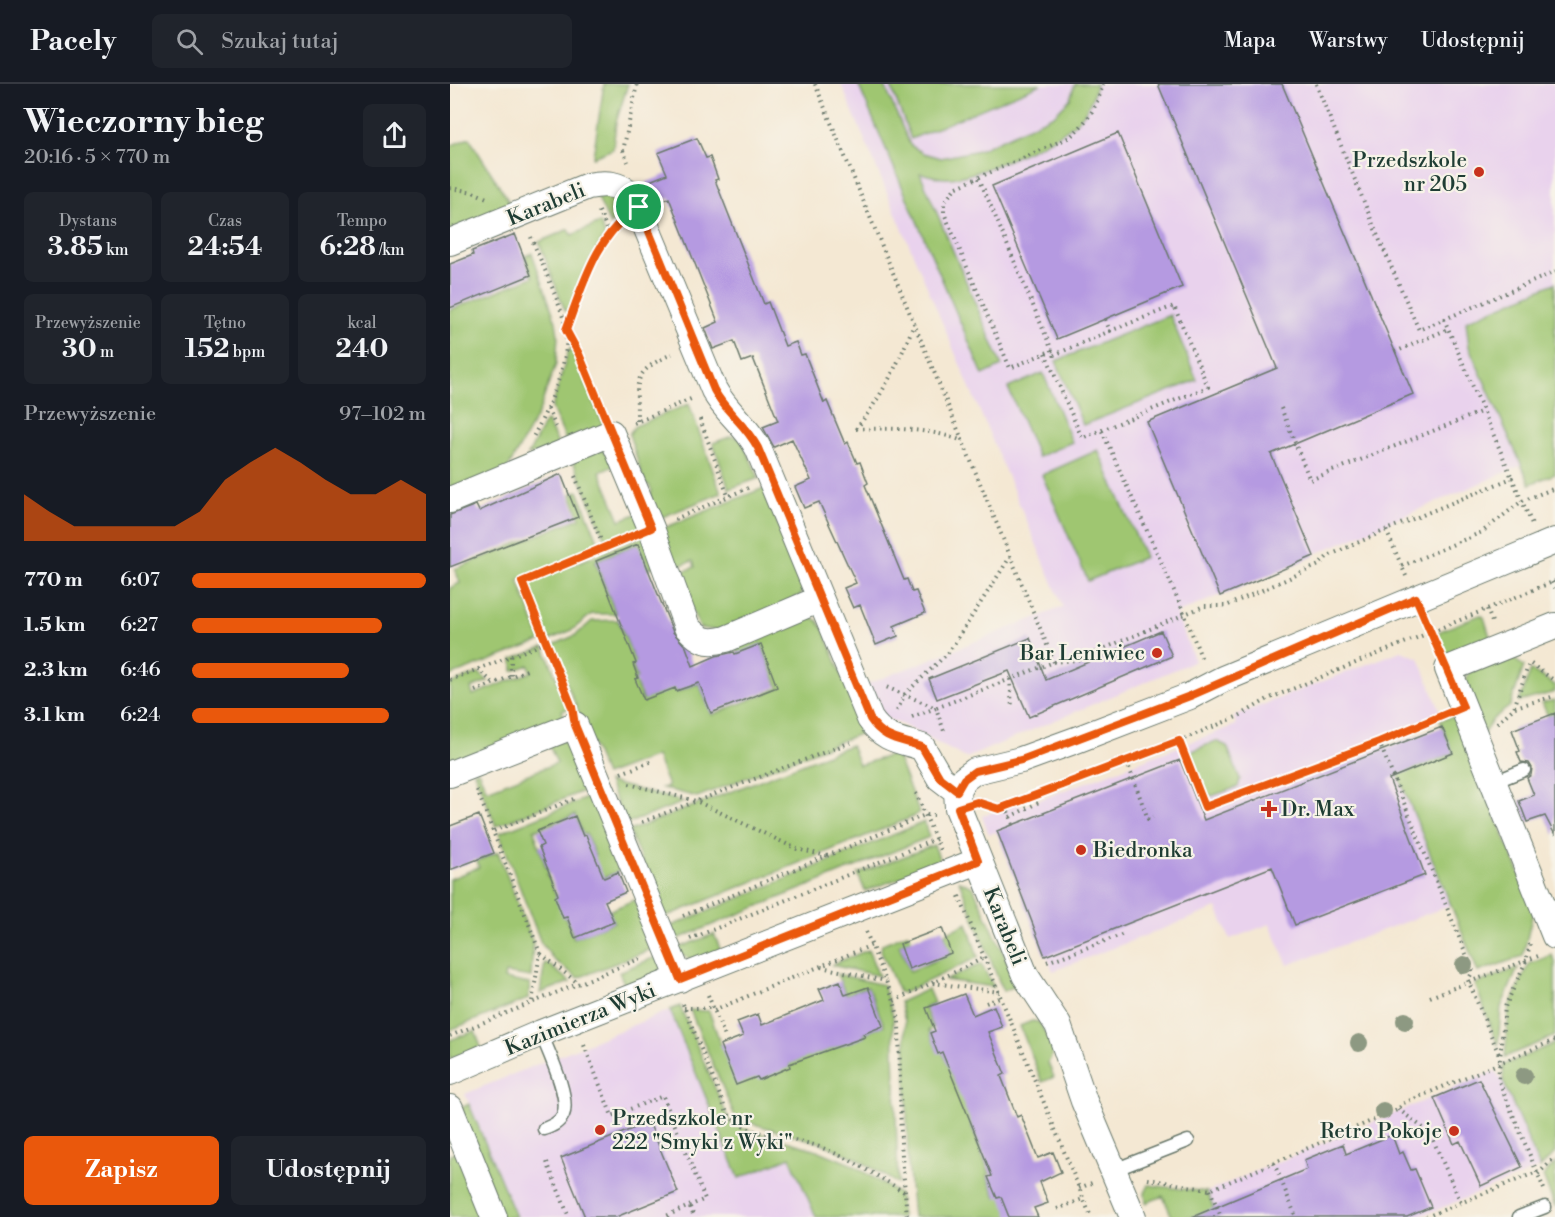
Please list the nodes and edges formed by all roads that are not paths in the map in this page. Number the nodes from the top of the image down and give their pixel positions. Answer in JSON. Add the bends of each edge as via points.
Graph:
{"nodes":[{"id":1,"x":450,"y":242,"type":"edge"},
{"id":2,"x":450,"y":500,"type":"edge"},
{"id":3,"x":1548,"y":544,"type":"edge"},
{"id":4,"x":820,"y":599,"type":"junction"},
{"id":5,"x":1548,"y":628,"type":"edge"},
{"id":6,"x":1524,"y":770,"type":"dead end"},
{"id":7,"x":459,"y":771,"type":"edge"},
{"id":8,"x":1494,"y":782,"type":"junction"},
{"id":9,"x":958,"y":800,"type":"junction"},
{"id":10,"x":978,"y":861,"type":"junction"},
{"id":11,"x":1544,"y":943,"type":"edge"},
{"id":12,"x":680,"y":989,"type":"junction"},
{"id":13,"x":541,"y":1033,"type":"junction"},
{"id":14,"x":450,"y":1072,"type":"edge"},
{"id":15,"x":450,"y":1108,"type":"edge"},
{"id":16,"x":544,"y":1129,"type":"dead end"},
{"id":17,"x":1188,"y":1141,"type":"dead end"},
{"id":18,"x":1116,"y":1176,"type":"junction"},
{"id":19,"x":1545,"y":1207,"type":"dead end"},
{"id":20,"x":494,"y":1217,"type":"edge"},
{"id":21,"x":1133,"y":1217,"type":"edge"},
{"id":22,"x":1519,"y":1217,"type":"edge"}],
"edges":[{"from":1,"to":4,"type":"street","name":"Karabeli","via":[[588,186],[606,183],[633,195],[714,390],[724,407],[748,428]]},
{"from":2,"to":4,"type":"street","via":[[611,433],[687,627],[698,638],[710,643],[726,639]]},
{"from":3,"to":9,"type":"street","via":[[1159,708],[1021,760],[975,771],[964,779]]},
{"from":4,"to":9,"type":"street","name":"Karabeli","via":[[870,719],[887,736],[922,747]]},
{"from":5,"to":8,"type":"street","via":[[1448,669]]},
{"from":6,"to":8,"type":"lane"},
{"from":7,"to":12,"type":"street","via":[[575,725],[660,925]]},
{"from":8,"to":11,"type":"street"},
{"from":9,"to":10,"type":"street","name":"Karabeli"},
{"from":10,"to":12,"type":"street","name":"Kazimierza Wyki"},
{"from":10,"to":18,"type":"street","name":"Karabeli","via":[[1025,975],[1058,1025]]},
{"from":12,"to":13,"type":"street","name":"Kazimierza Wyki"},
{"from":13,"to":14,"type":"street","name":"Kazimierza Wyki"},
{"from":13,"to":16,"type":"lane","via":[[565,1100],[562,1117]]},
{"from":15,"to":20,"type":"street"},
{"from":17,"to":18,"type":"lane"},
{"from":18,"to":21,"type":"street","name":"Karabeli"},
{"from":19,"to":22,"type":"lane"}]}
